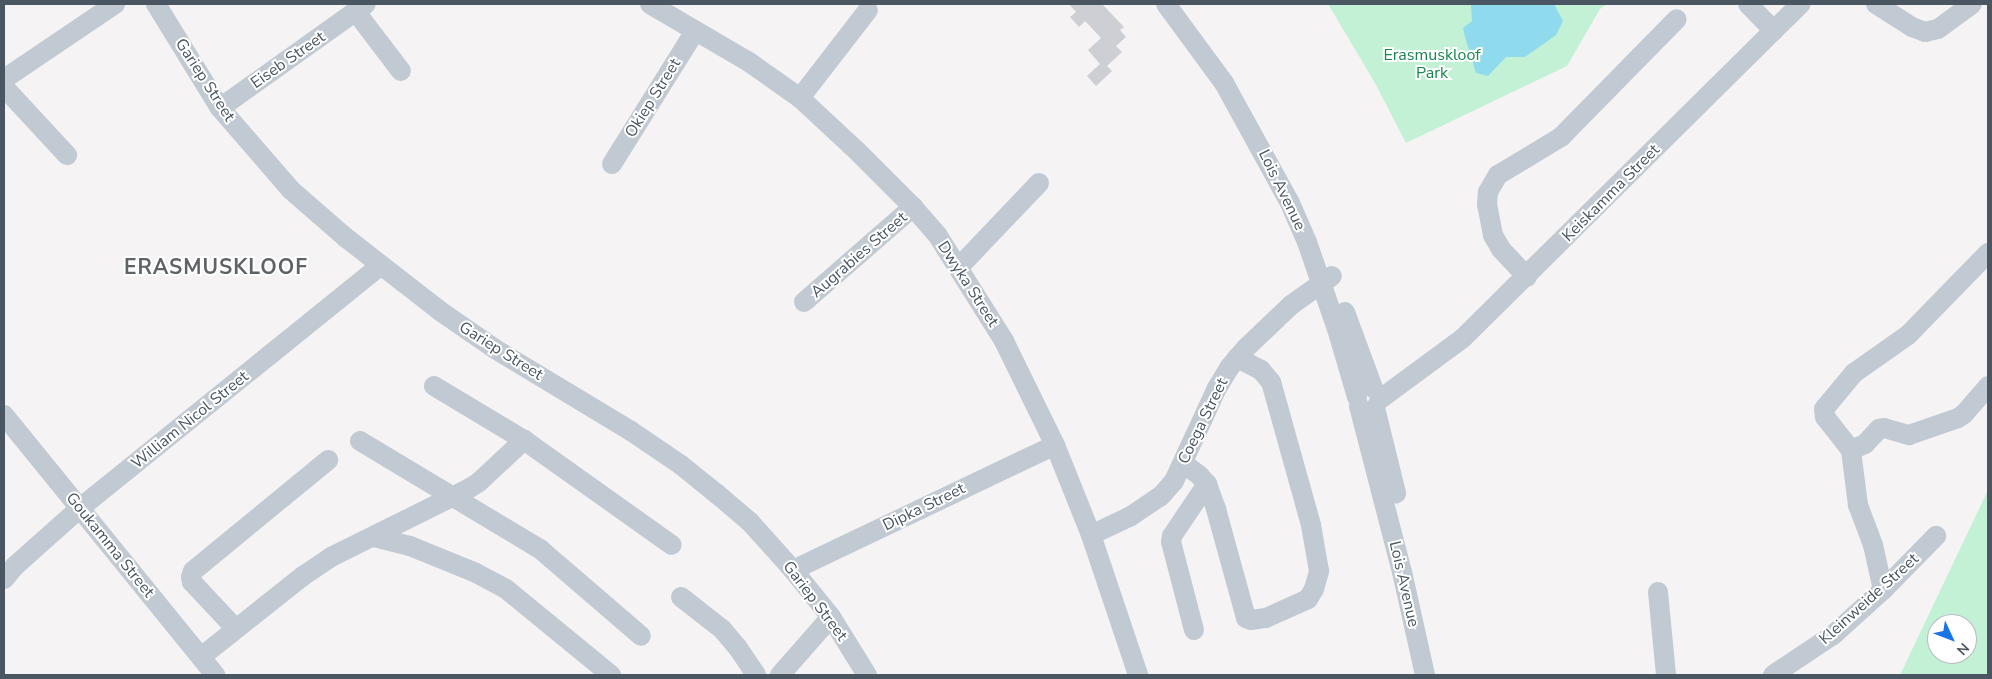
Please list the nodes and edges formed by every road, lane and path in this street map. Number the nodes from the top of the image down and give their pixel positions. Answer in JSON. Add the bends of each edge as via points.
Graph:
{"nodes":[{"id":1,"x":115,"y":4,"type":"edge"},
{"id":2,"x":156,"y":4,"type":"edge"},
{"id":3,"x":650,"y":4,"type":"edge"},
{"id":4,"x":1166,"y":4,"type":"edge"},
{"id":5,"x":1178,"y":4,"type":"edge"},
{"id":6,"x":1748,"y":4,"type":"edge"},
{"id":7,"x":1800,"y":4,"type":"edge"},
{"id":8,"x":1876,"y":4,"type":"edge"},
{"id":9,"x":1972,"y":4,"type":"edge"},
{"id":10,"x":361,"y":8,"type":"edge"},
{"id":11,"x":868,"y":10,"type":"dead end"},
{"id":12,"x":1677,"y":19,"type":"dead end"},
{"id":13,"x":694,"y":31,"type":"junction"},
{"id":14,"x":1774,"y":31,"type":"junction"},
{"id":15,"x":401,"y":71,"type":"dead end"},
{"id":16,"x":4,"y":79,"type":"edge"},
{"id":17,"x":4,"y":87,"type":"edge"},
{"id":18,"x":800,"y":98,"type":"junction"},
{"id":19,"x":220,"y":108,"type":"junction"},
{"id":20,"x":67,"y":155,"type":"dead end"},
{"id":21,"x":612,"y":164,"type":"dead end"},
{"id":22,"x":1039,"y":183,"type":"dead end"},
{"id":23,"x":913,"y":207,"type":"junction"},
{"id":24,"x":1988,"y":253,"type":"edge"},
{"id":25,"x":380,"y":266,"type":"junction"},
{"id":26,"x":959,"y":267,"type":"junction"},
{"id":27,"x":1527,"y":276,"type":"junction"},
{"id":28,"x":1327,"y":279,"type":"junction"},
{"id":29,"x":804,"y":302,"type":"dead end"},
{"id":30,"x":1237,"y":358,"type":"junction"},
{"id":31,"x":434,"y":386,"type":"dead end"},
{"id":32,"x":1988,"y":386,"type":"edge"},
{"id":33,"x":1370,"y":398,"type":"junction"},
{"id":34,"x":4,"y":415,"type":"edge"},
{"id":35,"x":524,"y":440,"type":"junction"},
{"id":36,"x":360,"y":441,"type":"dead end"},
{"id":37,"x":1055,"y":445,"type":"junction"},
{"id":38,"x":1851,"y":450,"type":"junction"},
{"id":39,"x":328,"y":460,"type":"dead end"},
{"id":40,"x":1183,"y":463,"type":"junction"},
{"id":41,"x":1207,"y":484,"type":"junction"},
{"id":42,"x":451,"y":497,"type":"junction"},
{"id":43,"x":80,"y":508,"type":"junction"},
{"id":44,"x":1091,"y":535,"type":"junction"},
{"id":45,"x":1936,"y":536,"type":"dead end"},
{"id":46,"x":374,"y":537,"type":"junction"},
{"id":47,"x":672,"y":546,"type":"dead end"},
{"id":48,"x":793,"y":570,"type":"junction"},
{"id":49,"x":4,"y":579,"type":"edge"},
{"id":50,"x":1883,"y":590,"type":"junction"},
{"id":51,"x":1658,"y":592,"type":"dead end"},
{"id":52,"x":681,"y":597,"type":"dead end"},
{"id":53,"x":831,"y":618,"type":"junction"},
{"id":54,"x":235,"y":628,"type":"junction"},
{"id":55,"x":1194,"y":630,"type":"dead end"},
{"id":56,"x":641,"y":636,"type":"dead end"},
{"id":57,"x":201,"y":657,"type":"junction"},
{"id":58,"x":215,"y":675,"type":"edge"},
{"id":59,"x":612,"y":675,"type":"edge"},
{"id":60,"x":756,"y":675,"type":"edge"},
{"id":61,"x":780,"y":675,"type":"edge"},
{"id":62,"x":867,"y":675,"type":"edge"},
{"id":63,"x":1138,"y":675,"type":"edge"},
{"id":64,"x":1425,"y":675,"type":"edge"},
{"id":65,"x":1438,"y":675,"type":"edge"},
{"id":66,"x":1666,"y":675,"type":"edge"},
{"id":67,"x":1773,"y":675,"type":"edge"}],
"edges":[{"from":1,"to":16,"type":"street"},
{"from":2,"to":19,"type":"street","name":"Gariep Street"},
{"from":3,"to":13,"type":"street","name":"Dwyka Street"},
{"from":4,"to":28,"type":"street","name":"Lois Avenue","via":[[1224,83],[1261,146]]},
{"from":5,"to":28,"type":"street","name":"Lois Avenue","via":[[1210,47],[1264,132],[1297,195]]},
{"from":6,"to":14,"type":"street"},
{"from":7,"to":14,"type":"street","name":"Keiskamma Street"},
{"from":8,"to":9,"type":"street","via":[[1925,32],[1938,29]]},
{"from":10,"to":15,"type":"street","name":"Eiseb Street"},
{"from":10,"to":19,"type":"street","name":"Eiseb Street"},
{"from":11,"to":18,"type":"street"},
{"from":12,"to":27,"type":"street","via":[[1561,137],[1498,174],[1488,192],[1492,235]]},
{"from":13,"to":18,"type":"street","name":"Dwyka Street","via":[[749,62]]},
{"from":13,"to":21,"type":"street","name":"Okiep Street"},
{"from":14,"to":27,"type":"street","name":"Keiskamma Street"},
{"from":17,"to":20,"type":"street"},
{"from":18,"to":23,"type":"street","name":"Dwyka Street"},
{"from":19,"to":25,"type":"street","name":"Gariep Street","via":[[291,190]]},
{"from":22,"to":26,"type":"street"},
{"from":23,"to":26,"type":"street","name":"Dwyka Street"},
{"from":23,"to":29,"type":"street","name":"Augrabies Street"},
{"from":24,"to":38,"type":"street","via":[[1908,335],[1854,373],[1824,409],[1825,417]]},
{"from":25,"to":43,"type":"street","name":"William Nicol Street"},
{"from":25,"to":48,"type":"street","name":"Gariep Street","via":[[495,349],[681,465],[750,522]]},
{"from":26,"to":37,"type":"street","name":"Dwyka Street","via":[[1004,342]]},
{"from":27,"to":33,"type":"street","name":"Keiskamma Street","via":[[1463,338],[1414,374],[1402,377]]},
{"from":28,"to":30,"type":"street","name":"Coega Street","via":[[1291,305]]},
{"from":28,"to":33,"type":"street","name":"Lois Avenue"},
{"from":30,"to":40,"type":"street","name":"Coega Street","via":[[1217,388]]},
{"from":30,"to":41,"type":"street","via":[[1261,370],[1271,382],[1311,525],[1319,571],[1308,599],[1266,618],[1246,618]]},
{"from":31,"to":35,"type":"street"},
{"from":32,"to":38,"type":"street","via":[[1958,418],[1909,435],[1878,429],[1865,444]]},
{"from":33,"to":64,"type":"street","name":"Lois Avenue"},
{"from":33,"to":65,"type":"street","name":"Lois Avenue","via":[[1386,447]]},
{"from":34,"to":43,"type":"street","name":"Goukamma Street"},
{"from":35,"to":42,"type":"street","via":[[479,482]]},
{"from":35,"to":47,"type":"street"},
{"from":36,"to":42,"type":"street"},
{"from":37,"to":44,"type":"street","name":"Dwyka Street"},
{"from":37,"to":48,"type":"street","name":"Dipka Street"},
{"from":38,"to":50,"type":"street","via":[[1858,505],[1873,545]]},
{"from":39,"to":54,"type":"street","via":[[190,576]]},
{"from":40,"to":41,"type":"street"},
{"from":40,"to":44,"type":"street","name":"Coega Street","via":[[1174,482],[1148,507]]},
{"from":41,"to":55,"type":"street","via":[[1171,542]]},
{"from":42,"to":46,"type":"street"},
{"from":42,"to":56,"type":"street","via":[[540,549]]},
{"from":43,"to":49,"type":"street","name":"William Nicol Street"},
{"from":43,"to":57,"type":"street","name":"Goukamma Street"},
{"from":44,"to":63,"type":"street","name":"Dwyka Street"},
{"from":45,"to":50,"type":"street","name":"Kleinweide Street"},
{"from":46,"to":54,"type":"street","via":[[331,557]]},
{"from":46,"to":59,"type":"street","via":[[410,546],[506,589]]},
{"from":48,"to":53,"type":"street","name":"Gariep Street"},
{"from":50,"to":67,"type":"street","name":"Kleinweide Street","via":[[1833,635]]},
{"from":51,"to":66,"type":"street"},
{"from":52,"to":60,"type":"street","via":[[722,629]]},
{"from":53,"to":61,"type":"street"},
{"from":53,"to":62,"type":"street","name":"Gariep Street"},
{"from":54,"to":57,"type":"street"},
{"from":57,"to":58,"type":"street","name":"Goukamma Street"}]}
